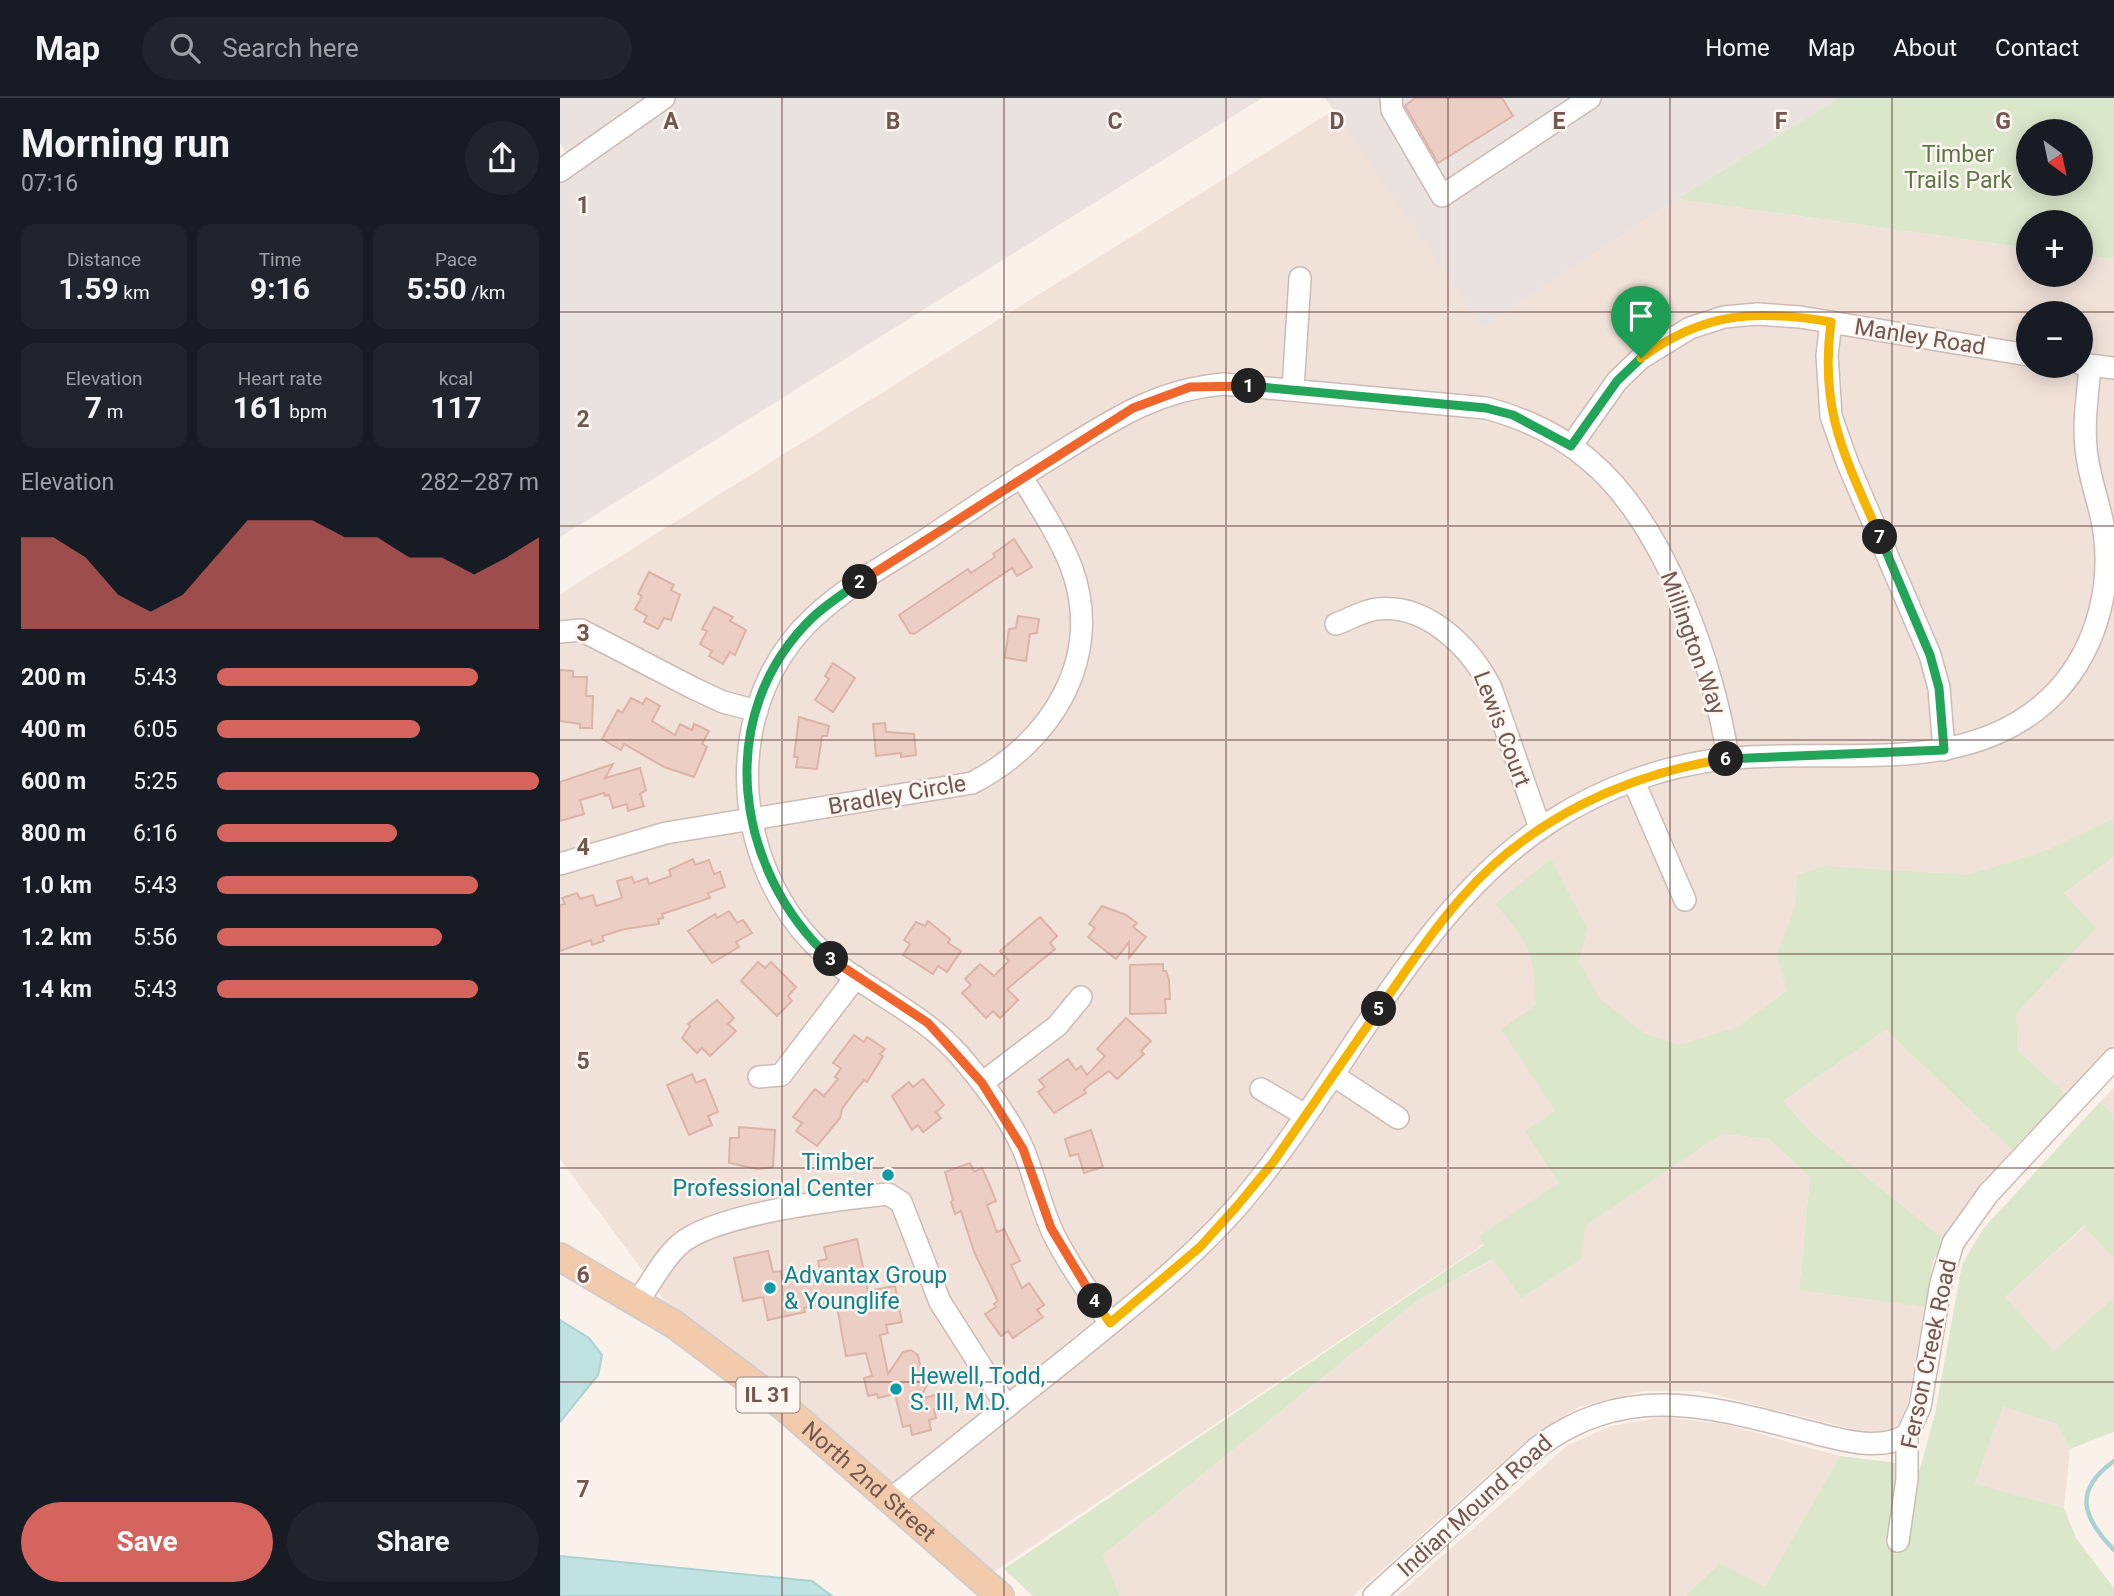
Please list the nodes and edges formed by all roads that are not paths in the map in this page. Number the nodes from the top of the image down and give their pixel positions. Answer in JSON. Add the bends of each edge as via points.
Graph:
{"nodes":[{"id":1,"x":664,"y":98,"type":"edge"},
{"id":2,"x":1391,"y":98,"type":"edge"},
{"id":3,"x":1590,"y":98,"type":"edge"},
{"id":4,"x":1568,"y":104,"type":"edge"},
{"id":5,"x":560,"y":171,"type":"edge"},
{"id":6,"x":1300,"y":278,"type":"dead end"},
{"id":7,"x":1831,"y":322,"type":"junction"},
{"id":8,"x":2016,"y":353,"type":"edge"},
{"id":9,"x":2093,"y":366,"type":"edge"},
{"id":10,"x":2114,"y":368,"type":"edge"},
{"id":11,"x":2085,"y":378,"type":"edge"},
{"id":12,"x":1293,"y":389,"type":"junction"},
{"id":13,"x":1571,"y":446,"type":"junction"},
{"id":14,"x":1021,"y":476,"type":"junction"},
{"id":15,"x":2109,"y":597,"type":"edge"},
{"id":16,"x":1336,"y":624,"type":"dead end"},
{"id":17,"x":560,"y":632,"type":"edge"},
{"id":18,"x":757,"y":711,"type":"junction"},
{"id":19,"x":1944,"y":750,"type":"junction"},
{"id":20,"x":1728,"y":758,"type":"junction"},
{"id":21,"x":1634,"y":782,"type":"junction"},
{"id":22,"x":751,"y":819,"type":"junction"},
{"id":23,"x":1540,"y":828,"type":"junction"},
{"id":24,"x":560,"y":864,"type":"edge"},
{"id":25,"x":1685,"y":900,"type":"dead end"},
{"id":26,"x":856,"y":977,"type":"junction"},
{"id":27,"x":1081,"y":997,"type":"dead end"},
{"id":28,"x":2114,"y":1059,"type":"edge"},
{"id":29,"x":1333,"y":1075,"type":"junction"},
{"id":30,"x":760,"y":1077,"type":"dead end"},
{"id":31,"x":982,"y":1083,"type":"junction"},
{"id":32,"x":1261,"y":1089,"type":"dead end"},
{"id":33,"x":1305,"y":1115,"type":"junction"},
{"id":34,"x":1398,"y":1118,"type":"dead end"},
{"id":35,"x":560,"y":1257,"type":"edge"},
{"id":36,"x":637,"y":1302,"type":"junction"},
{"id":37,"x":1110,"y":1323,"type":"junction"},
{"id":38,"x":1007,"y":1407,"type":"junction"},
{"id":39,"x":1906,"y":1435,"type":"junction"},
{"id":40,"x":891,"y":1499,"type":"junction"},
{"id":41,"x":1898,"y":1541,"type":"dead end"},
{"id":42,"x":1000,"y":1596,"type":"edge"},
{"id":43,"x":1374,"y":1596,"type":"edge"}],
"edges":[{"from":1,"to":5,"type":"street"},
{"from":2,"to":4,"type":"street","via":[[1392,110],[1442,196]]},
{"from":3,"to":4,"type":"street"},
{"from":6,"to":12,"type":"street"},
{"from":7,"to":8,"type":"street","name":"Manley Road"},
{"from":7,"to":13,"type":"street","name":"Manley Road","via":[[1756,314],[1724,317],[1690,328],[1662,343],[1617,381]]},
{"from":7,"to":19,"type":"street","via":[[1827,355],[1831,416],[1930,655],[1939,688]]},
{"from":9,"to":10,"type":"street"},
{"from":11,"to":15,"type":"street","via":[[2086,449],[2106,545]]},
{"from":12,"to":13,"type":"street","name":"Millington Way","via":[[1486,408],[1513,415]]},
{"from":12,"to":14,"type":"street","name":"Millington Way","via":[[1223,384],[1190,387],[1133,408]]},
{"from":13,"to":20,"type":"street","name":"Millington Way","via":[[1624,495],[1669,572],[1722,719]]},
{"from":14,"to":18,"type":"street","name":"Millington Way","via":[[813,617],[781,657]]},
{"from":14,"to":22,"type":"street","name":"Bradley Circle","via":[[1057,534],[1072,568],[1080,607],[1079,646],[1056,712],[1030,744],[1001,768],[972,783]]},
{"from":15,"to":19,"type":"street","via":[[2081,657],[2048,699],[2012,726]]},
{"from":16,"to":23,"type":"street","name":"Lewis Court","via":[[1376,609],[1408,612],[1458,642],[1480,666],[1491,688]]},
{"from":17,"to":18,"type":"street","via":[[581,630],[703,692]]},
{"from":18,"to":22,"type":"street","name":"Millington Way","via":[[747,764]]},
{"from":19,"to":20,"type":"street"},
{"from":20,"to":21,"type":"street"},
{"from":21,"to":23,"type":"street"},
{"from":21,"to":25,"type":"street"},
{"from":22,"to":24,"type":"street","name":"Bradley Circle","via":[[666,832]]},
{"from":22,"to":26,"type":"street","name":"Millington Way","via":[[780,900],[814,944]]},
{"from":23,"to":29,"type":"street","via":[[1488,870],[1455,905]]},
{"from":26,"to":30,"type":"street","via":[[781,1075]]},
{"from":26,"to":31,"type":"street","name":"Millington Way","via":[[928,1023]]},
{"from":27,"to":31,"type":"street","via":[[1057,1026]]},
{"from":28,"to":39,"type":"street","name":"Ferson Creek Road","via":[[1988,1194],[1953,1243],[1941,1283],[1920,1407]]},
{"from":29,"to":33,"type":"street"},
{"from":29,"to":34,"type":"street"},
{"from":31,"to":37,"type":"street","name":"Millington Way","via":[[1023,1149],[1062,1250]]},
{"from":32,"to":33,"type":"street"},
{"from":33,"to":37,"type":"street","via":[[1200,1247]]},
{"from":35,"to":36,"type":"main road","name":"North 2nd Street","number":"IL 31"},
{"from":36,"to":38,"type":"street","via":[[671,1254],[694,1235],[786,1210],[888,1194],[901,1202],[940,1301]]},
{"from":36,"to":40,"type":"main road","name":"North 2nd Street","number":"IL 31","via":[[782,1405]]},
{"from":37,"to":38,"type":"street"},
{"from":38,"to":40,"type":"street"},
{"from":39,"to":41,"type":"street","name":"Ferson Creek Road","via":[[1907,1479]]},
{"from":39,"to":43,"type":"street","name":"Indian Mound Road","via":[[1870,1444],[1688,1405],[1642,1405],[1595,1414],[1538,1447]]},
{"from":40,"to":42,"type":"main road","name":"North 2nd Street","number":"IL 31"}]}
